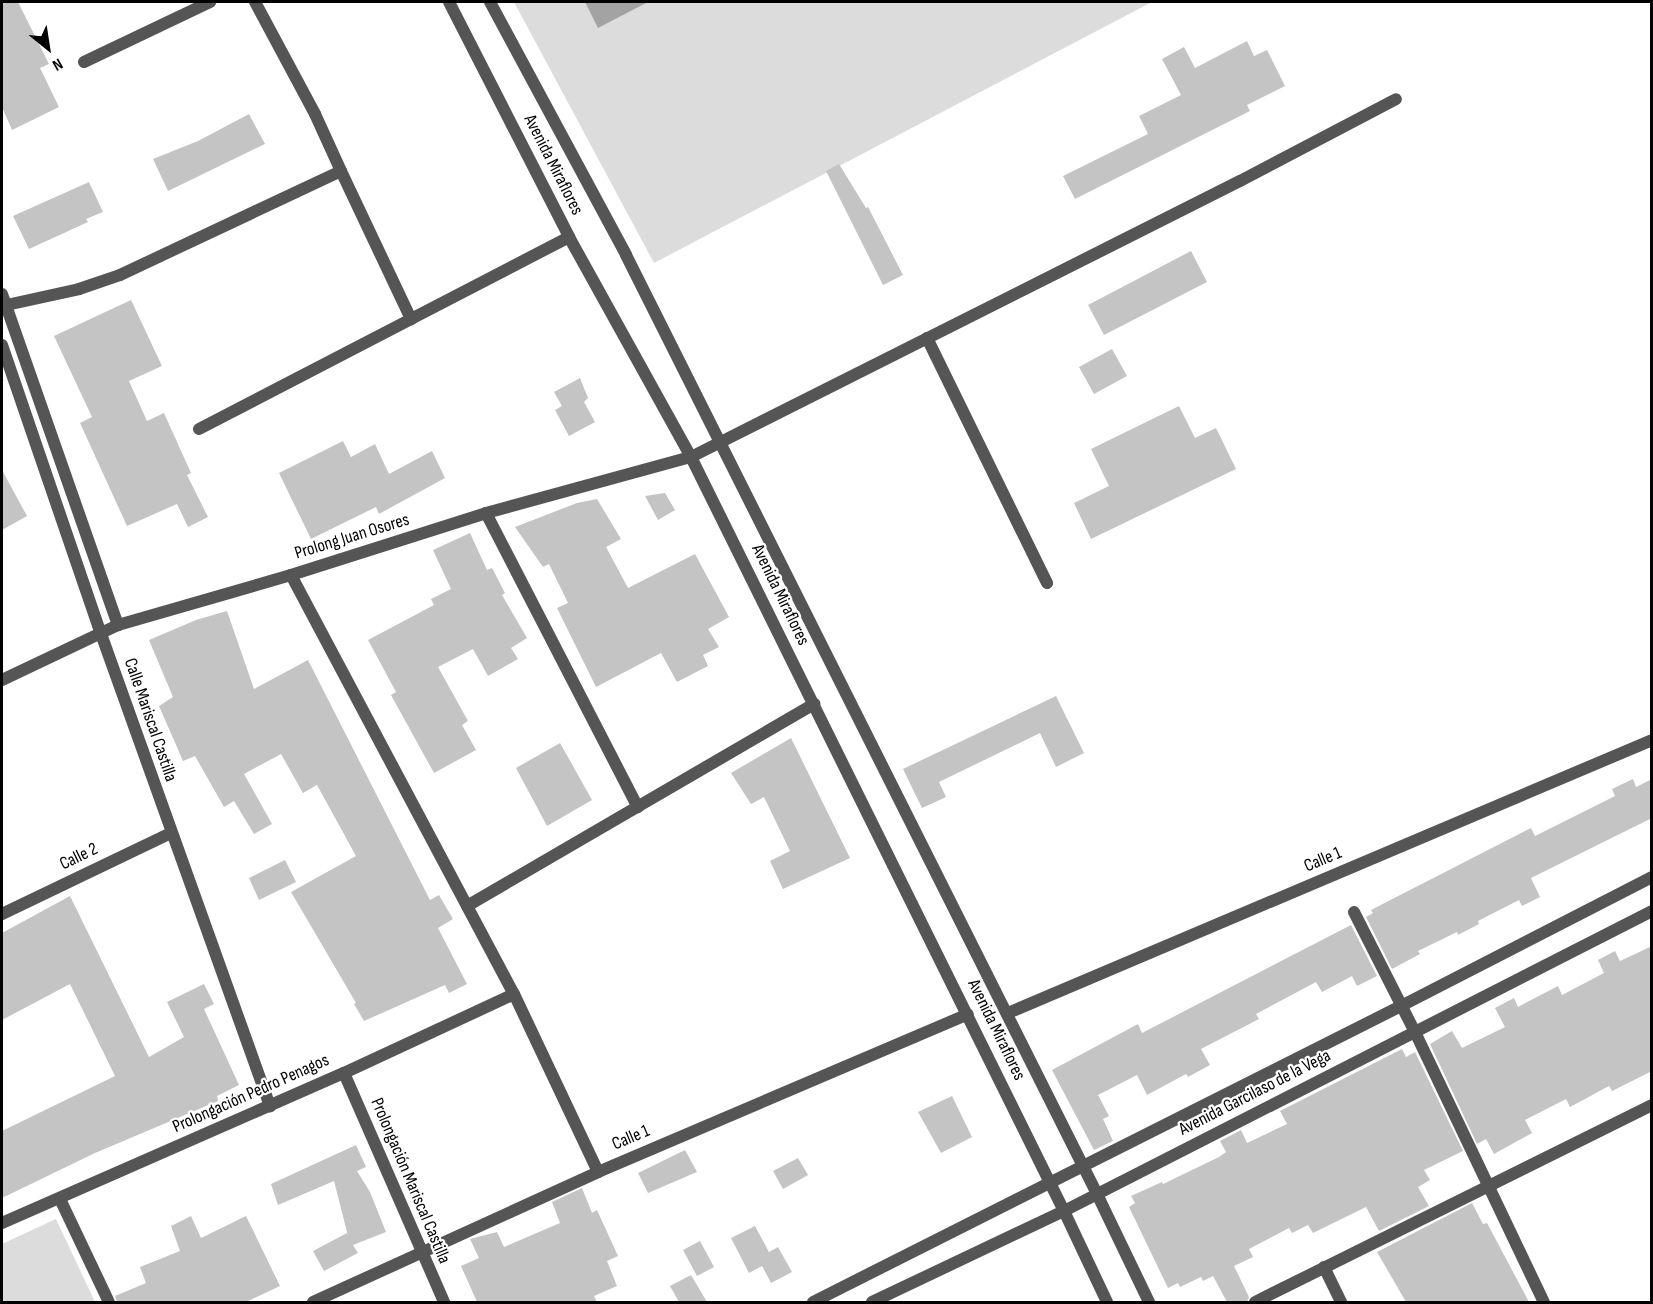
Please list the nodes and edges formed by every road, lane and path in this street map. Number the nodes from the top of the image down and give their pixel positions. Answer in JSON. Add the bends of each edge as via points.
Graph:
{"nodes":[{"id":1,"x":210,"y":2,"type":"edge"},
{"id":2,"x":255,"y":2,"type":"edge"},
{"id":3,"x":449,"y":2,"type":"edge"},
{"id":4,"x":490,"y":2,"type":"edge"},
{"id":5,"x":84,"y":62,"type":"dead end"},
{"id":6,"x":1396,"y":99,"type":"dead end"},
{"id":7,"x":341,"y":171,"type":"junction"},
{"id":8,"x":569,"y":237,"type":"junction"},
{"id":9,"x":3,"y":302,"type":"edge"},
{"id":10,"x":411,"y":319,"type":"junction"},
{"id":11,"x":927,"y":338,"type":"junction"},
{"id":12,"x":2,"y":345,"type":"edge"},
{"id":13,"x":199,"y":429,"type":"dead end"},
{"id":14,"x":719,"y":442,"type":"junction"},
{"id":15,"x":691,"y":457,"type":"junction"},
{"id":16,"x":486,"y":513,"type":"junction"},
{"id":17,"x":291,"y":575,"type":"junction"},
{"id":18,"x":1047,"y":583,"type":"dead end"},
{"id":19,"x":118,"y":625,"type":"junction"},
{"id":20,"x":100,"y":631,"type":"junction"},
{"id":21,"x":2,"y":680,"type":"edge"},
{"id":22,"x":814,"y":705,"type":"junction"},
{"id":23,"x":1652,"y":740,"type":"edge"},
{"id":24,"x":638,"y":807,"type":"junction"},
{"id":25,"x":171,"y":833,"type":"junction"},
{"id":26,"x":1652,"y":877,"type":"edge"},
{"id":27,"x":467,"y":906,"type":"junction"},
{"id":28,"x":1652,"y":911,"type":"edge"},
{"id":29,"x":1354,"y":912,"type":"dead end"},
{"id":30,"x":2,"y":914,"type":"edge"},
{"id":31,"x":514,"y":994,"type":"junction"},
{"id":32,"x":1401,"y":1006,"type":"junction"},
{"id":33,"x":1008,"y":1013,"type":"junction"},
{"id":34,"x":968,"y":1014,"type":"junction"},
{"id":35,"x":1415,"y":1032,"type":"junction"},
{"id":36,"x":344,"y":1073,"type":"junction"},
{"id":37,"x":1652,"y":1105,"type":"edge"},
{"id":38,"x":270,"y":1106,"type":"junction"},
{"id":39,"x":1083,"y":1165,"type":"junction"},
{"id":40,"x":598,"y":1172,"type":"junction"},
{"id":41,"x":1050,"y":1181,"type":"junction"},
{"id":42,"x":1487,"y":1186,"type":"junction"},
{"id":43,"x":1097,"y":1194,"type":"junction"},
{"id":44,"x":60,"y":1199,"type":"junction"},
{"id":45,"x":1064,"y":1211,"type":"junction"},
{"id":46,"x":2,"y":1223,"type":"edge"},
{"id":47,"x":421,"y":1253,"type":"junction"},
{"id":48,"x":1324,"y":1267,"type":"junction"},
{"id":49,"x":109,"y":1302,"type":"edge"},
{"id":50,"x":313,"y":1302,"type":"edge"},
{"id":51,"x":444,"y":1302,"type":"edge"},
{"id":52,"x":813,"y":1302,"type":"edge"},
{"id":53,"x":872,"y":1302,"type":"edge"},
{"id":54,"x":1107,"y":1302,"type":"edge"},
{"id":55,"x":1149,"y":1302,"type":"edge"},
{"id":56,"x":1255,"y":1302,"type":"edge"},
{"id":57,"x":1341,"y":1302,"type":"edge"},
{"id":58,"x":1544,"y":1302,"type":"edge"}],
"edges":[{"from":1,"to":5,"type":"street"},
{"from":2,"to":7,"type":"street"},
{"from":3,"to":8,"type":"street","name":"Avenida Miraflores"},
{"from":4,"to":14,"type":"street","name":"Avenida Miraflores","via":[[626,255]]},
{"from":6,"to":11,"type":"street","name":"Prolong Juan Osores"},
{"from":7,"to":9,"type":"street","via":[[120,274],[78,289]]},
{"from":7,"to":10,"type":"street"},
{"from":8,"to":10,"type":"street"},
{"from":8,"to":15,"type":"street","name":"Avenida Miraflores"},
{"from":9,"to":19,"type":"street"},
{"from":10,"to":13,"type":"street"},
{"from":11,"to":14,"type":"street","name":"Prolong Juan Osores"},
{"from":11,"to":18,"type":"street"},
{"from":12,"to":20,"type":"street","name":"Calle Mariscal Castilla"},
{"from":14,"to":15,"type":"street","name":"Prolong Juan Osores"},
{"from":14,"to":33,"type":"street","name":"Avenida Miraflores"},
{"from":15,"to":16,"type":"street","name":"Prolong Juan Osores"},
{"from":15,"to":22,"type":"street","name":"Avenida Miraflores"},
{"from":16,"to":17,"type":"street","name":"Prolong Juan Osores"},
{"from":16,"to":24,"type":"street"},
{"from":17,"to":19,"type":"street","name":"Prolong Juan Osores"},
{"from":17,"to":27,"type":"street"},
{"from":19,"to":20,"type":"street","name":"Prolong Juan Osores"},
{"from":20,"to":21,"type":"street","name":"Prolong Juan Osores"},
{"from":20,"to":25,"type":"street","name":"Calle Mariscal Castilla"},
{"from":22,"to":24,"type":"street"},
{"from":22,"to":34,"type":"street","name":"Avenida Miraflores"},
{"from":23,"to":33,"type":"street","name":"Calle 1"},
{"from":24,"to":27,"type":"street"},
{"from":25,"to":30,"type":"street","name":"Calle 2"},
{"from":25,"to":38,"type":"street","name":"Calle Mariscal Castilla"},
{"from":26,"to":32,"type":"street"},
{"from":27,"to":31,"type":"street"},
{"from":28,"to":35,"type":"street","name":"Avenida Garcilaso de la Vega"},
{"from":29,"to":32,"type":"street"},
{"from":31,"to":36,"type":"street","name":"Prolongación Pedro Penagos"},
{"from":31,"to":40,"type":"street"},
{"from":32,"to":35,"type":"street"},
{"from":32,"to":39,"type":"street"},
{"from":33,"to":39,"type":"street","name":"Avenida Miraflores"},
{"from":34,"to":40,"type":"street","name":"Calle 1"},
{"from":34,"to":41,"type":"street","name":"Avenida Miraflores"},
{"from":35,"to":42,"type":"street"},
{"from":35,"to":43,"type":"street","name":"Avenida Garcilaso de la Vega"},
{"from":36,"to":38,"type":"street","name":"Prolongación Pedro Penagos"},
{"from":36,"to":47,"type":"street","name":"Prolongación Mariscal Castilla"},
{"from":37,"to":42,"type":"street"},
{"from":38,"to":44,"type":"street","name":"Prolongación Pedro Penagos"},
{"from":39,"to":41,"type":"street"},
{"from":39,"to":43,"type":"street","name":"Avenida Miraflores"},
{"from":40,"to":47,"type":"street","name":"Calle 1"},
{"from":41,"to":45,"type":"street","name":"Avenida Miraflores"},
{"from":41,"to":52,"type":"street"},
{"from":42,"to":48,"type":"street"},
{"from":42,"to":58,"type":"street"},
{"from":43,"to":45,"type":"street","name":"Avenida Garcilaso de la Vega"},
{"from":43,"to":55,"type":"street","name":"Avenida Miraflores"},
{"from":44,"to":46,"type":"street","name":"Prolongación Pedro Penagos"},
{"from":44,"to":49,"type":"street"},
{"from":45,"to":53,"type":"street","name":"Avenida Garcilaso de la Vega"},
{"from":45,"to":54,"type":"street","name":"Avenida Miraflores"},
{"from":47,"to":50,"type":"street","name":"Calle 1"},
{"from":47,"to":51,"type":"street","name":"Prolongación Mariscal Castilla"},
{"from":48,"to":56,"type":"street"},
{"from":48,"to":57,"type":"street"}]}
